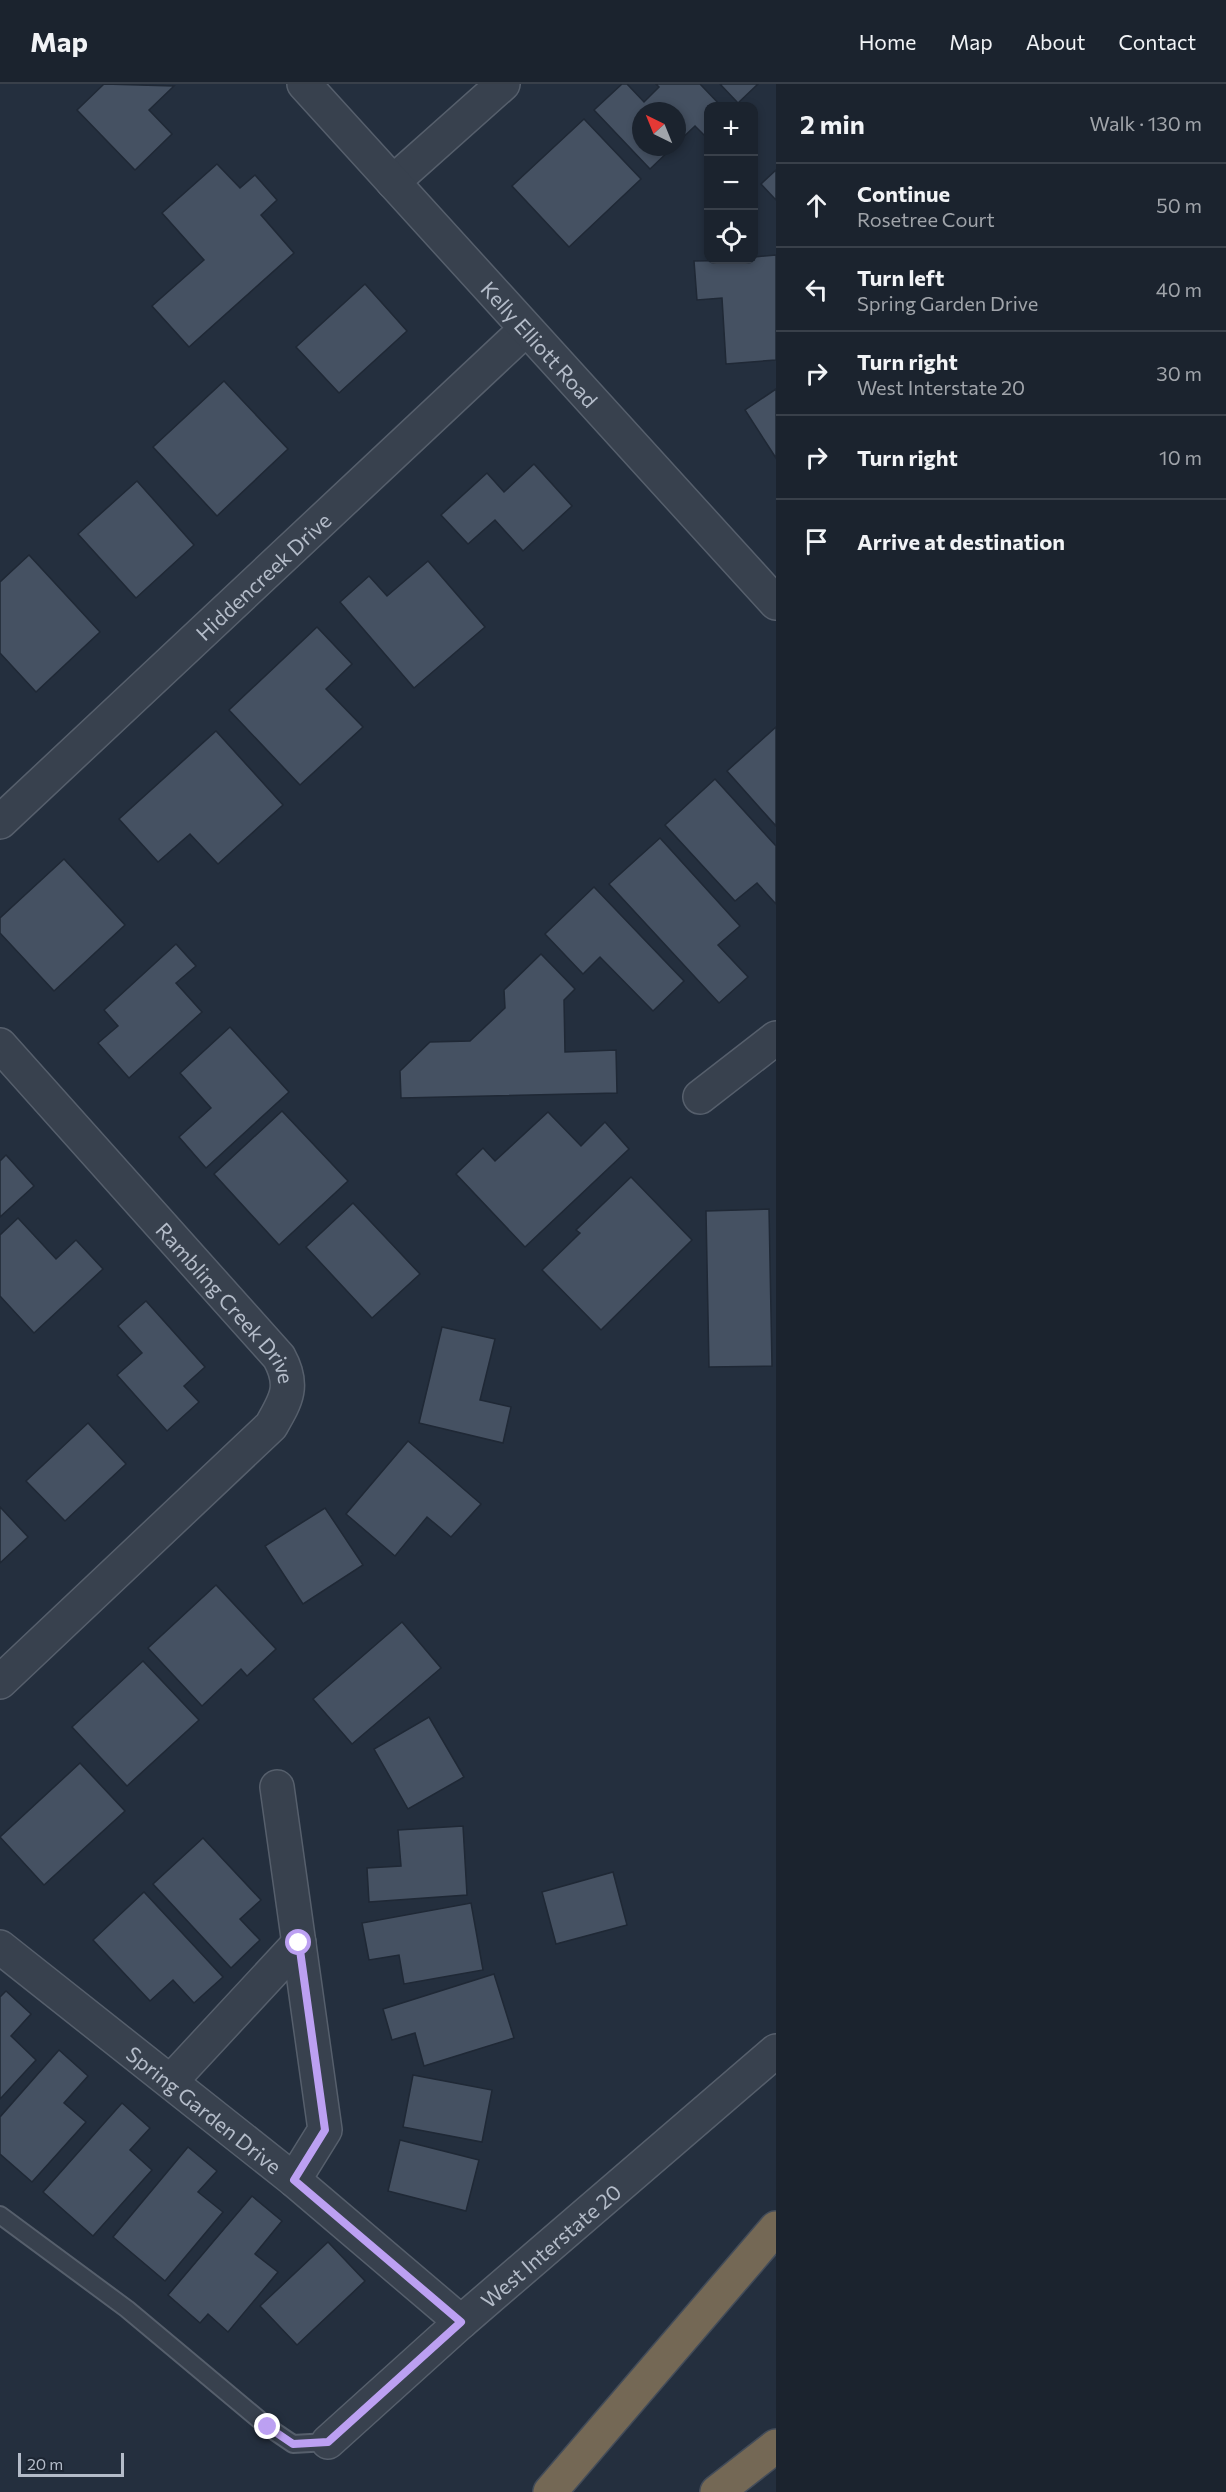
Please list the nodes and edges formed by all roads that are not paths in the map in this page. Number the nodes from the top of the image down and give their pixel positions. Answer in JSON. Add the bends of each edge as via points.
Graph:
{"nodes":[{"id":1,"x":304,"y":84,"type":"edge"},
{"id":2,"x":503,"y":84,"type":"edge"},
{"id":3,"x":393,"y":183,"type":"junction"},
{"id":4,"x":526,"y":329,"type":"junction"},
{"id":5,"x":776,"y":603,"type":"edge"},
{"id":6,"x":0,"y":822,"type":"edge"},
{"id":7,"x":776,"y":1038,"type":"edge"},
{"id":8,"x":0,"y":1045,"type":"edge"},
{"id":9,"x":700,"y":1097,"type":"dead end"},
{"id":10,"x":0,"y":1682,"type":"edge"},
{"id":11,"x":277,"y":1787,"type":"dead end"},
{"id":12,"x":299,"y":1943,"type":"junction"},
{"id":13,"x":0,"y":1947,"type":"edge"},
{"id":14,"x":776,"y":2051,"type":"edge"},
{"id":15,"x":171,"y":2081,"type":"junction"},
{"id":16,"x":294,"y":2180,"type":"junction"},
{"id":17,"x":0,"y":2215,"type":"edge"},
{"id":18,"x":776,"y":2228,"type":"edge"},
{"id":19,"x":461,"y":2322,"type":"junction"},
{"id":20,"x":328,"y":2442,"type":"joint"},
{"id":21,"x":776,"y":2446,"type":"edge"},
{"id":22,"x":550,"y":2492,"type":"edge"},
{"id":23,"x":717,"y":2492,"type":"edge"}],
"edges":[{"from":1,"to":3,"type":"street","name":"Kelly Elliott Road"},
{"from":2,"to":3,"type":"street"},
{"from":3,"to":4,"type":"street","name":"Kelly Elliott Road"},
{"from":4,"to":5,"type":"street","name":"Kelly Elliott Road"},
{"from":4,"to":6,"type":"street","name":"Hiddencreek Drive"},
{"from":7,"to":9,"type":"street"},
{"from":8,"to":10,"type":"street","name":"Rambling Creek Drive","via":[[279,1357],[286,1370],[288,1398],[271,1426]]},
{"from":11,"to":12,"type":"street"},
{"from":12,"to":15,"type":"street"},
{"from":12,"to":16,"type":"street","via":[[325,2130]]},
{"from":13,"to":15,"type":"street","name":"Spring Garden Drive"},
{"from":14,"to":19,"type":"street","name":"West Interstate 20"},
{"from":15,"to":16,"type":"street","name":"Spring Garden Drive"},
{"from":16,"to":19,"type":"street","name":"Spring Garden Drive"},
{"from":17,"to":20,"type":"lane","via":[[127,2309],[268,2427],[293,2444]]},
{"from":18,"to":22,"type":"highway"},
{"from":19,"to":20,"type":"street","name":"West Interstate 20"},
{"from":21,"to":23,"type":"highway"}]}
